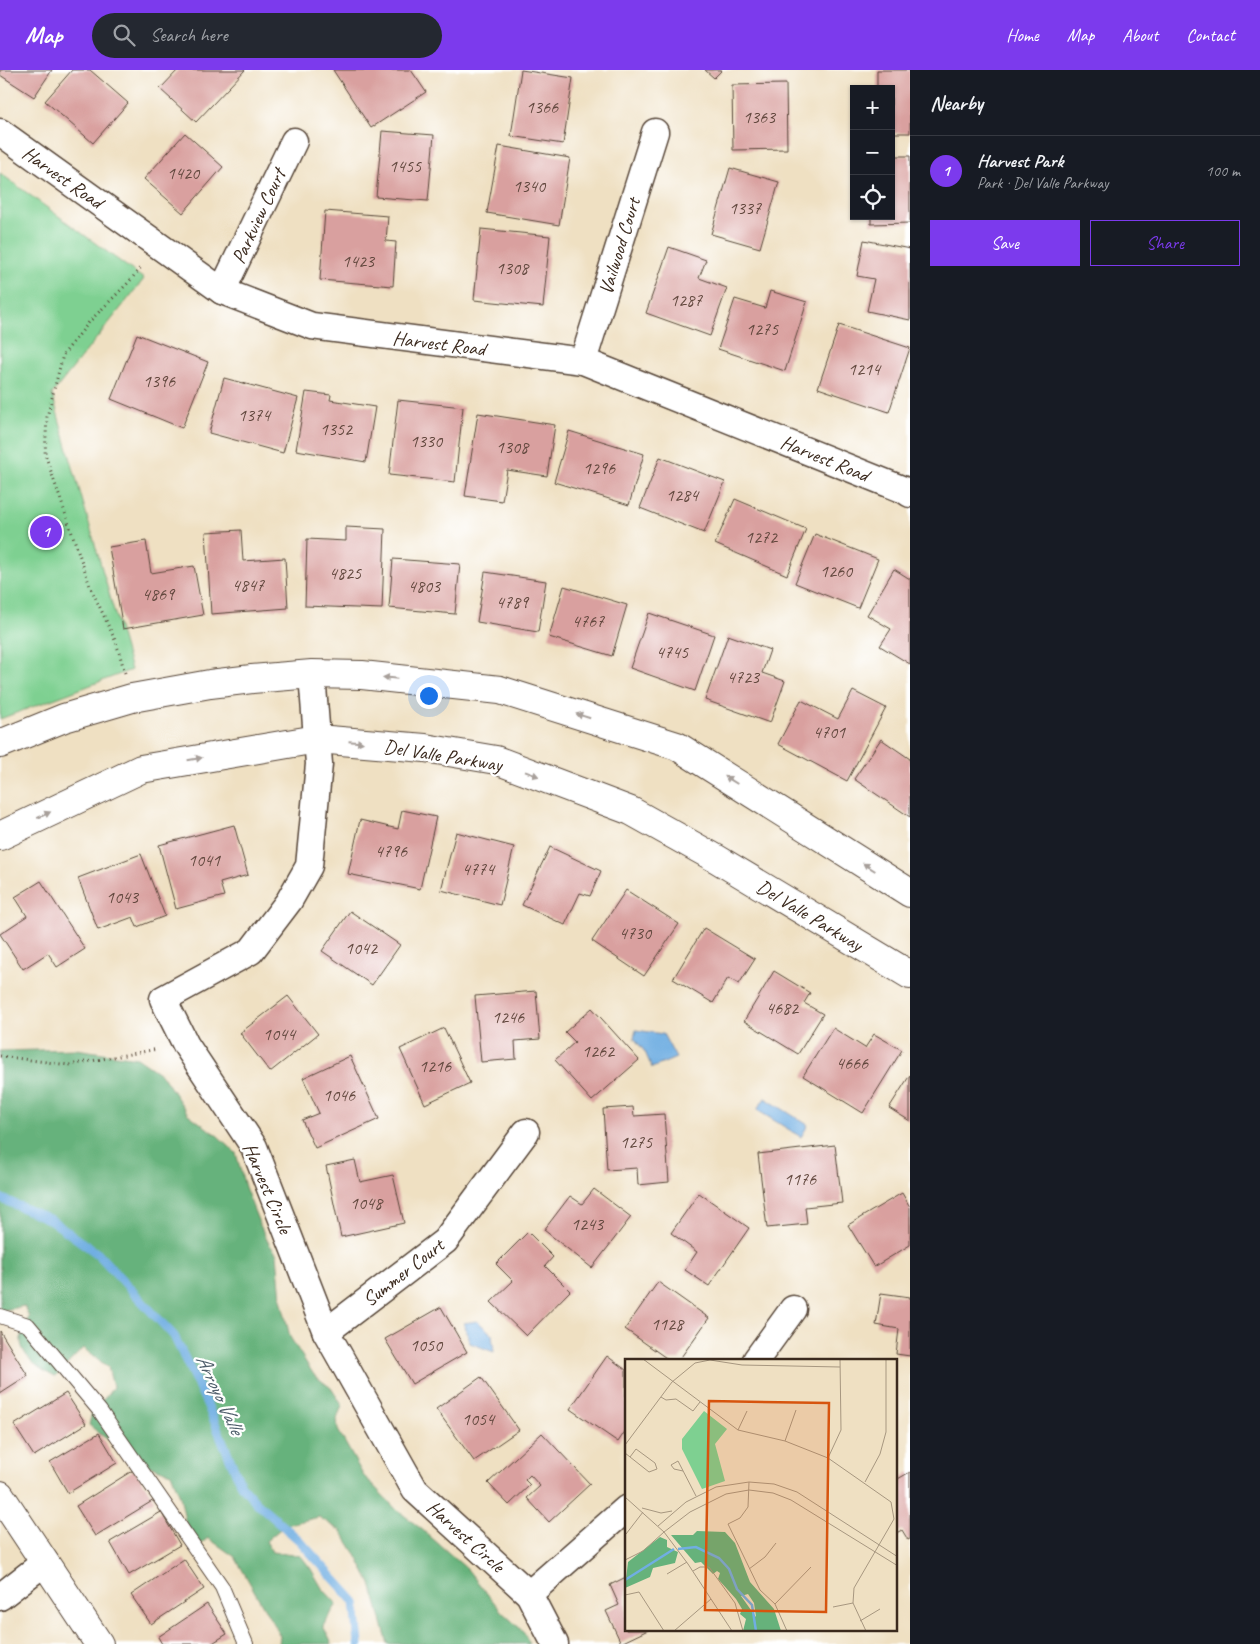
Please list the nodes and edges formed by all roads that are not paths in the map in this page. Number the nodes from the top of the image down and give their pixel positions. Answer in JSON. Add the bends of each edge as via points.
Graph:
{"nodes":[{"id":1,"x":0,"y":132,"type":"edge"},
{"id":2,"x":656,"y":132,"type":"dead end"},
{"id":3,"x":294,"y":141,"type":"dead end"},
{"id":4,"x":222,"y":291,"type":"junction"},
{"id":5,"x":583,"y":361,"type":"junction"},
{"id":6,"x":908,"y":488,"type":"edge"},
{"id":7,"x":312,"y":674,"type":"junction"},
{"id":8,"x":317,"y":739,"type":"junction"},
{"id":9,"x":0,"y":744,"type":"edge"},
{"id":10,"x":0,"y":836,"type":"edge"},
{"id":11,"x":910,"y":893,"type":"edge"},
{"id":12,"x":910,"y":975,"type":"edge"},
{"id":13,"x":526,"y":1132,"type":"dead end"},
{"id":14,"x":793,"y":1309,"type":"dead end"},
{"id":15,"x":0,"y":1316,"type":"edge"},
{"id":16,"x":326,"y":1332,"type":"junction"},
{"id":17,"x":757,"y":1359,"type":"edge"},
{"id":18,"x":0,"y":1495,"type":"edge"},
{"id":19,"x":625,"y":1510,"type":"edge"},
{"id":20,"x":45,"y":1562,"type":"junction"},
{"id":21,"x":529,"y":1594,"type":"junction"},
{"id":22,"x":0,"y":1597,"type":"edge"},
{"id":23,"x":99,"y":1644,"type":"edge"},
{"id":24,"x":246,"y":1644,"type":"edge"},
{"id":25,"x":555,"y":1644,"type":"edge"}],
"edges":[{"from":1,"to":4,"type":"street","name":"Harvest Road"},
{"from":2,"to":5,"type":"street","name":"Vailwood Court"},
{"from":3,"to":4,"type":"street","name":"Parkview Court"},
{"from":4,"to":5,"type":"street","name":"Harvest Road","via":[[312,326]]},
{"from":5,"to":6,"type":"street","name":"Harvest Road"},
{"from":7,"to":8,"type":"street"},
{"from":7,"to":9,"type":"main road","via":[[210,684],[132,698],[64,718]]},
{"from":11,"to":7,"type":"main road","one_way":true,"via":[[677,746],[500,690]]},
{"from":10,"to":8,"type":"main road","name":"Del Valle Parkway","one_way":true,"via":[[141,769]]},
{"from":8,"to":12,"type":"main road","name":"Del Valle Parkway","one_way":true,"via":[[425,748],[496,760],[631,810]]},
{"from":8,"to":16,"type":"street","name":"Harvest Circle","via":[[319,764],[309,866],[289,901],[251,951],[163,999],[186,1045],[254,1147]]},
{"from":13,"to":16,"type":"street","name":"Summer Court","via":[[445,1241]]},
{"from":14,"to":17,"type":"street"},
{"from":15,"to":24,"type":"lane","via":[[28,1325],[100,1411],[222,1587]]},
{"from":16,"to":21,"type":"street","name":"Harvest Circle","via":[[415,1490]]},
{"from":18,"to":20,"type":"main road"},
{"from":19,"to":21,"type":"street"},
{"from":20,"to":22,"type":"street"},
{"from":20,"to":23,"type":"main road"},
{"from":21,"to":25,"type":"street","name":"Harvest Circle"}]}
